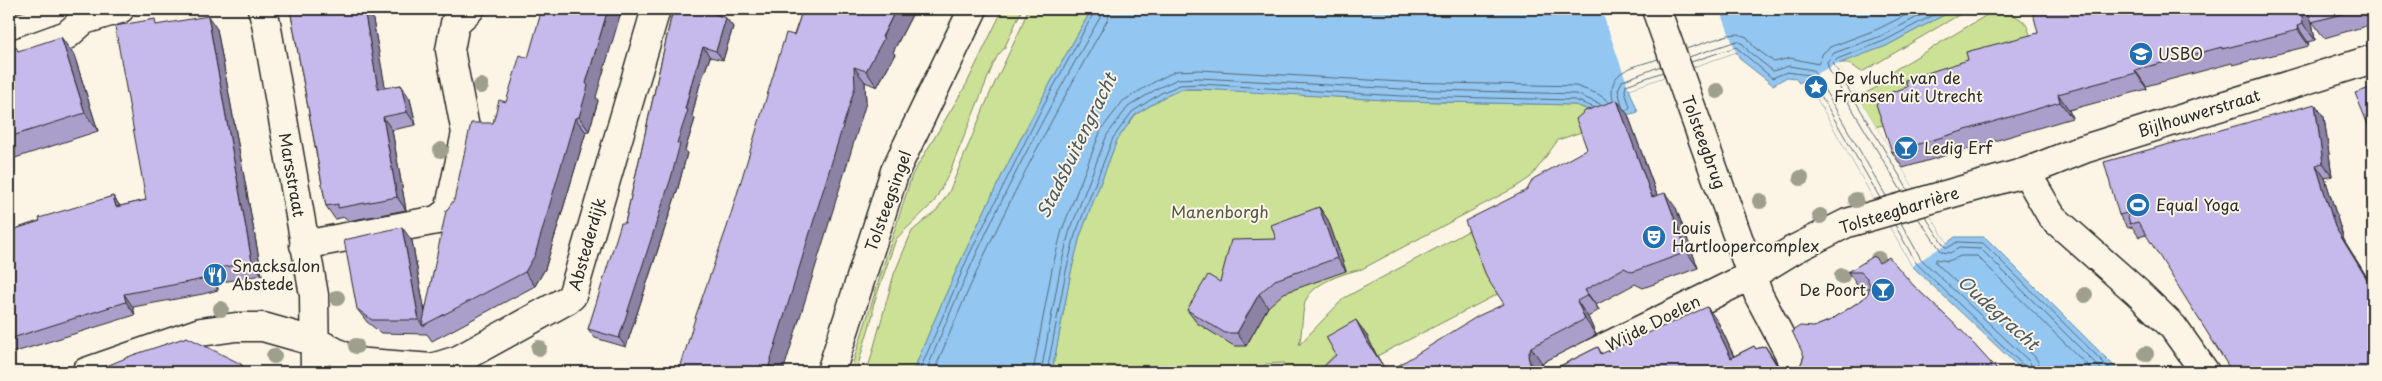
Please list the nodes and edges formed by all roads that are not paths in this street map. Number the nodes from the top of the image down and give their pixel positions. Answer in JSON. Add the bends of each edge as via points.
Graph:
{"nodes":[{"id":1,"x":120,"y":9,"type":"edge"},
{"id":2,"x":262,"y":9,"type":"edge"},
{"id":3,"x":470,"y":9,"type":"edge"},
{"id":4,"x":656,"y":9,"type":"edge"},
{"id":5,"x":973,"y":9,"type":"edge"},
{"id":6,"x":1656,"y":9,"type":"edge"},
{"id":7,"x":9,"y":56,"type":"edge"},
{"id":8,"x":2373,"y":59,"type":"edge"},
{"id":9,"x":2026,"y":172,"type":"junction"},
{"id":10,"x":304,"y":245,"type":"junction"},
{"id":11,"x":1752,"y":275,"type":"junction"},
{"id":12,"x":316,"y":342,"type":"junction"},
{"id":13,"x":86,"y":372,"type":"edge"},
{"id":14,"x":314,"y":372,"type":"edge"},
{"id":15,"x":831,"y":372,"type":"edge"},
{"id":16,"x":1555,"y":372,"type":"edge"},
{"id":17,"x":1800,"y":372,"type":"edge"},
{"id":18,"x":2205,"y":372,"type":"edge"}],
"edges":[{"from":1,"to":7,"type":"street","via":[[84,20],[67,35]]},
{"from":2,"to":10,"type":"street","name":"Marsstraat"},
{"from":3,"to":10,"type":"street","via":[[455,23],[450,50],[466,133],[449,212],[437,220]]},
{"from":4,"to":12,"type":"street","name":"Abstederdijk","via":[[572,296],[458,360],[432,368],[355,362]]},
{"from":5,"to":15,"type":"street","name":"Tolsteegsingel","via":[[894,172]]},
{"from":6,"to":11,"type":"street","name":"Tolsteegbrug"},
{"from":8,"to":9,"type":"street","name":"Bijlhouwerstraat","via":[[2084,149]]},
{"from":9,"to":11,"type":"street","name":"Tolsteegbarrière","via":[[1847,223]]},
{"from":9,"to":18,"type":"street","via":[[2052,216],[2173,327]]},
{"from":10,"to":12,"type":"street","name":"Marsstraat","via":[[314,295]]},
{"from":11,"to":16,"type":"street","name":"Wijde Doelen"},
{"from":11,"to":17,"type":"street","name":"Tolsteegbrug","via":[[1759,296]]},
{"from":12,"to":13,"type":"street","name":"Abstederdijk","via":[[262,327],[236,327],[201,332]]},
{"from":12,"to":14,"type":"street"}]}
